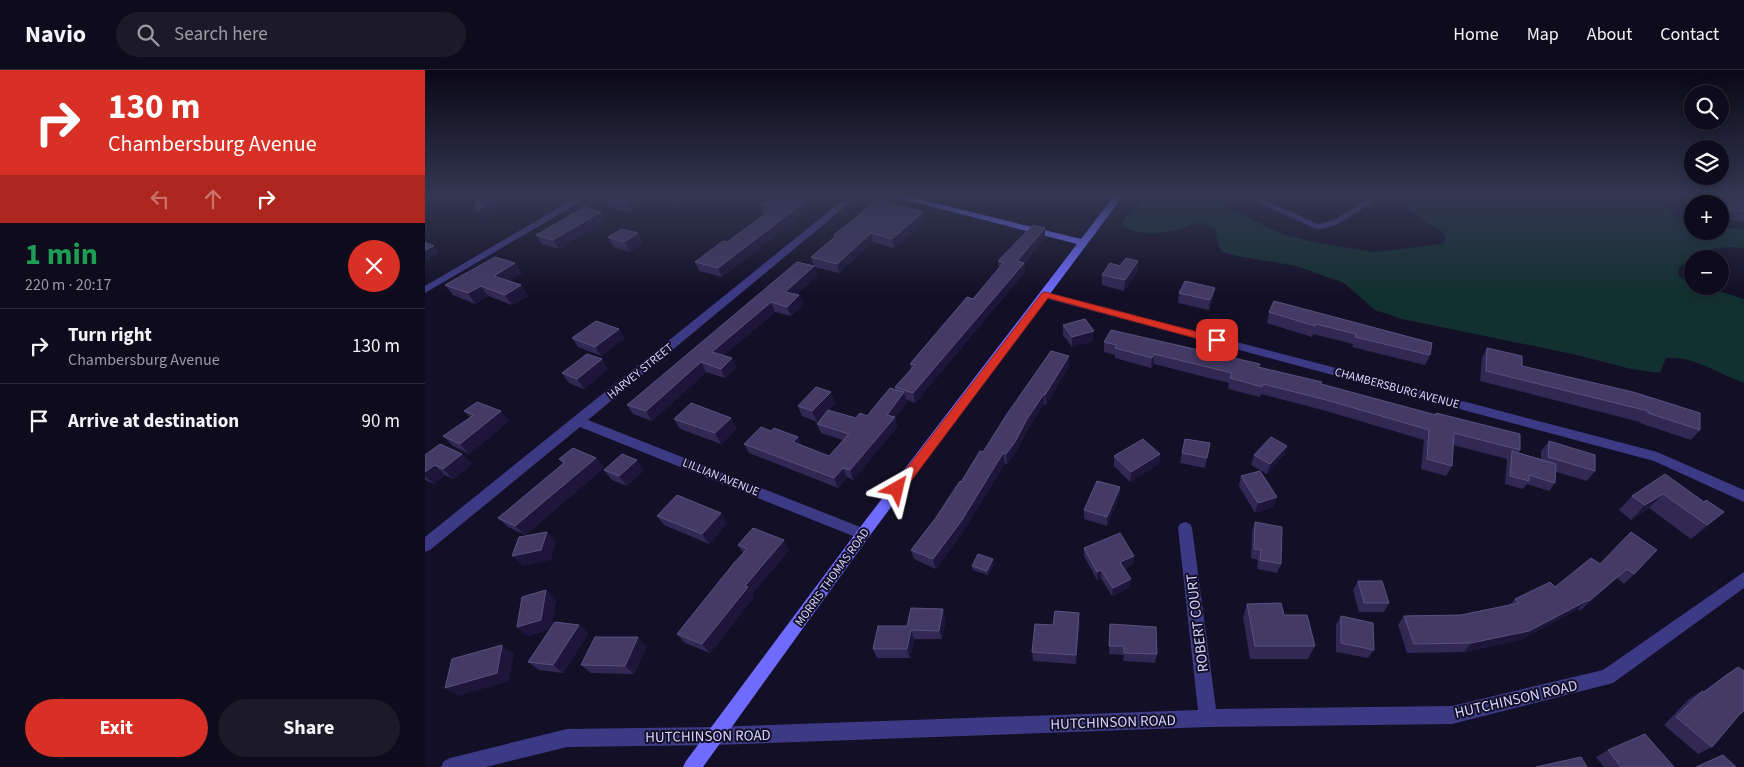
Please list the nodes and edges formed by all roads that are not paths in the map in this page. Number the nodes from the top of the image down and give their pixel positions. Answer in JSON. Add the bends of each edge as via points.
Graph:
{"nodes":[{"id":1,"x":530,"y":229,"type":"edge"},
{"id":2,"x":814,"y":229,"type":"edge"},
{"id":3,"x":1029,"y":229,"type":"edge"},
{"id":4,"x":1094,"y":229,"type":"edge"},
{"id":5,"x":1084,"y":242,"type":"junction"},
{"id":6,"x":425,"y":290,"type":"edge"},
{"id":7,"x":1045,"y":295,"type":"junction"},
{"id":8,"x":579,"y":421,"type":"junction"},
{"id":9,"x":1744,"y":496,"type":"edge"},
{"id":10,"x":1185,"y":528,"type":"dead end"},
{"id":11,"x":863,"y":534,"type":"junction"},
{"id":12,"x":425,"y":546,"type":"edge"},
{"id":13,"x":1744,"y":579,"type":"edge"},
{"id":14,"x":1208,"y":718,"type":"junction"},
{"id":15,"x":715,"y":736,"type":"junction"},
{"id":16,"x":450,"y":767,"type":"edge"},
{"id":17,"x":692,"y":767,"type":"edge"}],
"edges":[{"from":1,"to":6,"type":"street"},
{"from":2,"to":8,"type":"street","name":"HARVEY STREET"},
{"from":3,"to":5,"type":"main road"},
{"from":4,"to":5,"type":"main road","name":"MORRIS THOMAS ROAD"},
{"from":5,"to":7,"type":"main road","name":"MORRIS THOMAS ROAD"},
{"from":7,"to":9,"type":"street","name":"CHAMBERSBURG AVENUE","via":[[1657,457]]},
{"from":7,"to":11,"type":"main road","name":"MORRIS THOMAS ROAD"},
{"from":8,"to":11,"type":"street","name":"LILLIAN AVENUE"},
{"from":8,"to":12,"type":"street","name":"HARVEY STREET"},
{"from":10,"to":14,"type":"street","name":"ROBERT COURT"},
{"from":11,"to":15,"type":"main road","name":"MORRIS THOMAS ROAD"},
{"from":13,"to":14,"type":"street","name":"HUTCHINSON ROAD","via":[[1607,677],[1452,715]]},
{"from":14,"to":15,"type":"street","name":"HUTCHINSON ROAD"},
{"from":15,"to":16,"type":"street","name":"HUTCHINSON ROAD","via":[[567,738]]},
{"from":15,"to":17,"type":"main road","name":"MORRIS THOMAS ROAD"}]}
